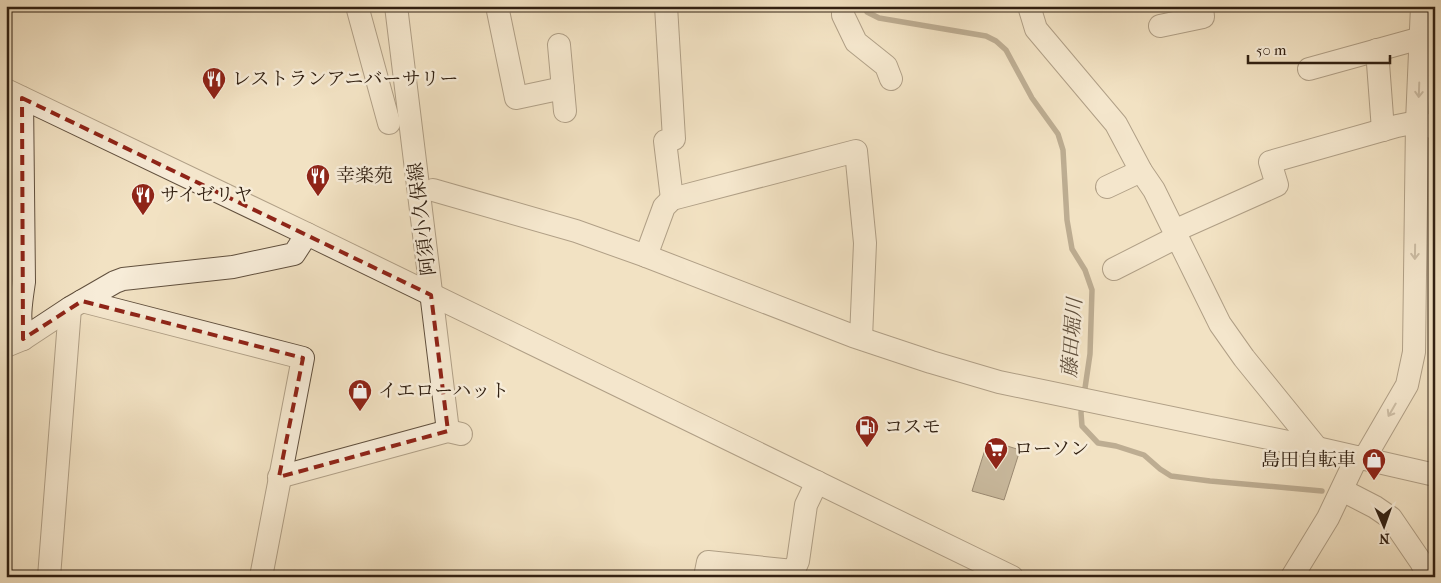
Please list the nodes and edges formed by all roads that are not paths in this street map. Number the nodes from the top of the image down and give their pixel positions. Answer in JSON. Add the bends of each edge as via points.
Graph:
{"nodes":[{"id":1,"x":357,"y":6,"type":"edge"},
{"id":2,"x":396,"y":6,"type":"edge"},
{"id":3,"x":497,"y":6,"type":"edge"},
{"id":4,"x":666,"y":6,"type":"edge"},
{"id":5,"x":843,"y":6,"type":"edge"},
{"id":6,"x":1029,"y":6,"type":"edge"},
{"id":7,"x":1202,"y":6,"type":"edge"},
{"id":8,"x":1422,"y":6,"type":"edge"},
{"id":9,"x":1160,"y":26,"type":"dead end"},
{"id":10,"x":1426,"y":32,"type":"edge"},
{"id":11,"x":560,"y":45,"type":"dead end"},
{"id":12,"x":1377,"y":50,"type":"junction"},
{"id":13,"x":1309,"y":70,"type":"dead end"},
{"id":14,"x":891,"y":79,"type":"dead end"},
{"id":15,"x":563,"y":88,"type":"junction"},
{"id":16,"x":14,"y":94,"type":"edge"},
{"id":17,"x":565,"y":111,"type":"dead end"},
{"id":18,"x":389,"y":123,"type":"dead end"},
{"id":19,"x":1426,"y":125,"type":"edge"},
{"id":20,"x":1383,"y":130,"type":"junction"},
{"id":21,"x":1141,"y":170,"type":"junction"},
{"id":22,"x":1107,"y":186,"type":"dead end"},
{"id":23,"x":433,"y":190,"type":"dead end"},
{"id":24,"x":672,"y":198,"type":"junction"},
{"id":25,"x":307,"y":234,"type":"junction"},
{"id":26,"x":1176,"y":234,"type":"junction"},
{"id":27,"x":646,"y":256,"type":"junction"},
{"id":28,"x":1114,"y":269,"type":"dead end"},
{"id":29,"x":431,"y":295,"type":"junction"},
{"id":30,"x":76,"y":304,"type":"junction"},
{"id":31,"x":861,"y":338,"type":"junction"},
{"id":32,"x":14,"y":343,"type":"edge"},
{"id":33,"x":1317,"y":448,"type":"junction"},
{"id":34,"x":1361,"y":458,"type":"junction"},
{"id":35,"x":1435,"y":475,"type":"edge"},
{"id":36,"x":279,"y":477,"type":"junction"},
{"id":37,"x":817,"y":482,"type":"junction"},
{"id":38,"x":1342,"y":490,"type":"junction"},
{"id":39,"x":792,"y":574,"type":"edge"},
{"id":40,"x":49,"y":577,"type":"edge"},
{"id":41,"x":261,"y":577,"type":"edge"},
{"id":42,"x":705,"y":577,"type":"edge"},
{"id":43,"x":1012,"y":577,"type":"edge"},
{"id":44,"x":1292,"y":577,"type":"edge"},
{"id":45,"x":1429,"y":577,"type":"edge"}],
"edges":[{"from":1,"to":18,"type":"street"},
{"from":2,"to":29,"type":"street","name":"阿須小久保線"},
{"from":3,"to":15,"type":"street","via":[[516,98]]},
{"from":4,"to":24,"type":"street","via":[[674,139],[665,141]]},
{"from":5,"to":14,"type":"street","via":[[843,14],[856,42],[886,66]]},
{"from":6,"to":21,"type":"street","via":[[1036,29],[1116,124]]},
{"from":7,"to":9,"type":"street","via":[[1203,17]]},
{"from":8,"to":10,"type":"street"},
{"from":10,"to":12,"type":"street"},
{"from":10,"to":19,"type":"street","one_way":true},
{"from":11,"to":15,"type":"street"},
{"from":12,"to":13,"type":"street"},
{"from":12,"to":20,"type":"street"},
{"from":15,"to":17,"type":"street"},
{"from":16,"to":25,"type":"street"},
{"from":16,"to":32,"type":"street","via":[[24,282],[20,326]]},
{"from":19,"to":20,"type":"street"},
{"from":19,"to":34,"type":"street","one_way":true,"via":[[1414,352],[1407,385]]},
{"from":20,"to":26,"type":"street","via":[[1270,162],[1277,185]]},
{"from":21,"to":22,"type":"street"},
{"from":21,"to":26,"type":"street"},
{"from":23,"to":27,"type":"street","via":[[576,231]]},
{"from":24,"to":27,"type":"street","via":[[664,207]]},
{"from":24,"to":31,"type":"street","via":[[856,151],[865,242]]},
{"from":25,"to":29,"type":"street"},
{"from":25,"to":30,"type":"street","via":[[294,254],[233,267],[123,279]]},
{"from":26,"to":28,"type":"street"},
{"from":26,"to":33,"type":"street","via":[[1220,324]]},
{"from":27,"to":31,"type":"street"},
{"from":29,"to":36,"type":"street","name":"阿須小久保線","via":[[455,433]]},
{"from":29,"to":37,"type":"street"},
{"from":30,"to":32,"type":"street"},
{"from":30,"to":36,"type":"street","via":[[303,358]]},
{"from":30,"to":40,"type":"street"},
{"from":31,"to":33,"type":"street","via":[[990,380]]},
{"from":33,"to":34,"type":"street"},
{"from":34,"to":35,"type":"street"},
{"from":34,"to":38,"type":"street"},
{"from":36,"to":41,"type":"street"},
{"from":37,"to":39,"type":"street","via":[[806,505],[798,561]]},
{"from":37,"to":43,"type":"street"},
{"from":38,"to":44,"type":"street"},
{"from":38,"to":45,"type":"street","via":[[1391,518]]},
{"from":39,"to":42,"type":"street","via":[[708,562]]}]}
